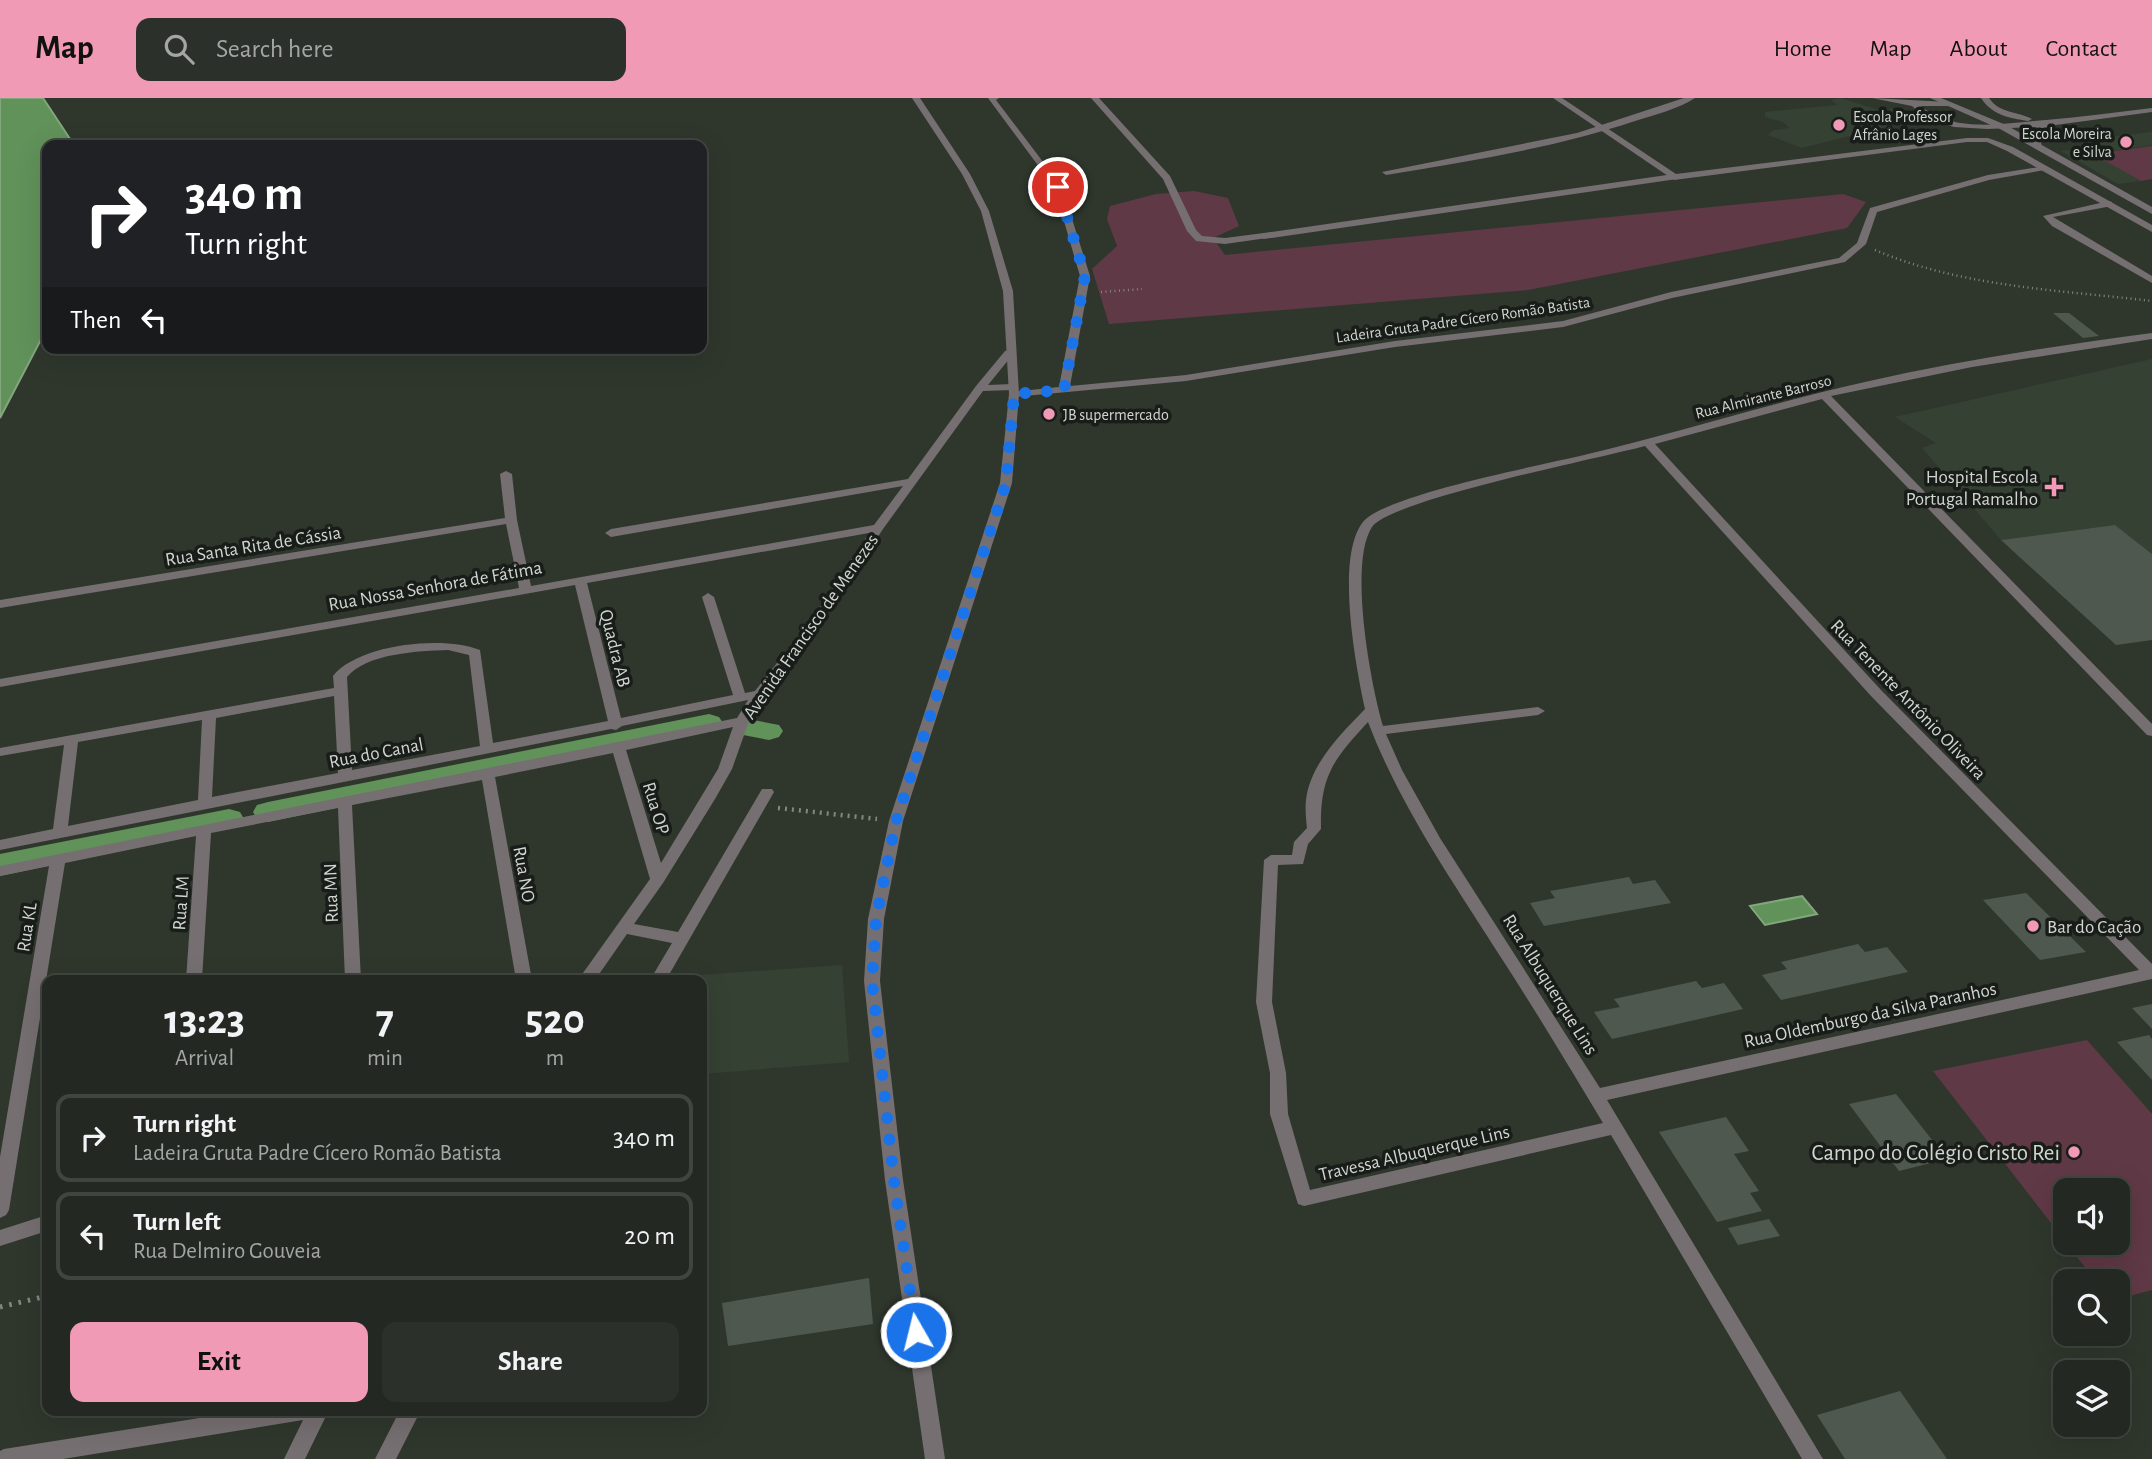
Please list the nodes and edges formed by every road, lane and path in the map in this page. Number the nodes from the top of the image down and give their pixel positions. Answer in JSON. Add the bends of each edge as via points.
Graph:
{"nodes":[{"id":1,"x":916,"y":98,"type":"edge"},
{"id":2,"x":993,"y":98,"type":"edge"},
{"id":3,"x":1095,"y":98,"type":"edge"},
{"id":4,"x":1557,"y":98,"type":"edge"},
{"id":5,"x":1691,"y":98,"type":"edge"},
{"id":6,"x":1876,"y":98,"type":"edge"},
{"id":7,"x":1936,"y":98,"type":"edge"},
{"id":8,"x":1985,"y":98,"type":"edge"},
{"id":9,"x":1914,"y":104,"type":"junction"},
{"id":10,"x":1948,"y":104,"type":"junction"},
{"id":11,"x":2152,"y":110,"type":"edge"},
{"id":12,"x":2047,"y":122,"type":"junction"},
{"id":13,"x":1599,"y":127,"type":"junction"},
{"id":14,"x":2003,"y":127,"type":"junction"},
{"id":15,"x":2038,"y":147,"type":"junction"},
{"id":16,"x":2046,"y":169,"type":"junction"},
{"id":17,"x":1386,"y":172,"type":"dead end"},
{"id":18,"x":1674,"y":177,"type":"junction"},
{"id":19,"x":2109,"y":204,"type":"junction"},
{"id":20,"x":2152,"y":211,"type":"edge"},
{"id":21,"x":2152,"y":229,"type":"edge"},
{"id":22,"x":1861,"y":244,"type":"junction"},
{"id":23,"x":2152,"y":280,"type":"edge"},
{"id":24,"x":1142,"y":289,"type":"dead end"},
{"id":25,"x":1082,"y":294,"type":"junction"},
{"id":26,"x":2152,"y":301,"type":"edge"},
{"id":27,"x":2152,"y":336,"type":"edge"},
{"id":28,"x":1009,"y":353,"type":"junction"},
{"id":29,"x":980,"y":388,"type":"junction"},
{"id":30,"x":1013,"y":390,"type":"junction"},
{"id":31,"x":1064,"y":390,"type":"junction"},
{"id":32,"x":1825,"y":396,"type":"junction"},
{"id":33,"x":1648,"y":443,"type":"junction"},
{"id":34,"x":506,"y":474,"type":"dead end"},
{"id":35,"x":914,"y":481,"type":"junction"},
{"id":36,"x":1387,"y":512,"type":"joint"},
{"id":37,"x":511,"y":520,"type":"junction"},
{"id":38,"x":878,"y":528,"type":"junction"},
{"id":39,"x":611,"y":533,"type":"dead end"},
{"id":40,"x":580,"y":579,"type":"junction"},
{"id":41,"x":525,"y":588,"type":"junction"},
{"id":42,"x":708,"y":597,"type":"dead end"},
{"id":43,"x":0,"y":604,"type":"edge"},
{"id":44,"x":0,"y":683,"type":"edge"},
{"id":45,"x":340,"y":691,"type":"junction"},
{"id":46,"x":760,"y":694,"type":"junction"},
{"id":47,"x":740,"y":698,"type":"junction"},
{"id":48,"x":1372,"y":710,"type":"junction"},
{"id":49,"x":1538,"y":711,"type":"dead end"},
{"id":50,"x":209,"y":714,"type":"junction"},
{"id":51,"x":742,"y":721,"type":"junction"},
{"id":52,"x":616,"y":726,"type":"junction"},
{"id":53,"x":1378,"y":731,"type":"junction"},
{"id":54,"x":2152,"y":732,"type":"edge"},
{"id":55,"x":72,"y":738,"type":"junction"},
{"id":56,"x":619,"y":749,"type":"junction"},
{"id":57,"x":487,"y":750,"type":"junction"},
{"id":58,"x":0,"y":752,"type":"edge"},
{"id":59,"x":488,"y":775,"type":"junction"},
{"id":60,"x":345,"y":778,"type":"junction"},
{"id":61,"x":767,"y":792,"type":"dead end"},
{"id":62,"x":205,"y":802,"type":"junction"},
{"id":63,"x":345,"y":804,"type":"junction"},
{"id":64,"x":758,"y":806,"type":"junction"},
{"id":65,"x":896,"y":821,"type":"junction"},
{"id":66,"x":204,"y":829,"type":"junction"},
{"id":67,"x":60,"y":832,"type":"junction"},
{"id":68,"x":0,"y":845,"type":"edge"},
{"id":69,"x":58,"y":858,"type":"junction"},
{"id":70,"x":0,"y":871,"type":"edge"},
{"id":71,"x":657,"y":879,"type":"junction"},
{"id":72,"x":623,"y":928,"type":"junction"},
{"id":73,"x":683,"y":939,"type":"junction"},
{"id":74,"x":2151,"y":973,"type":"edge"},
{"id":75,"x":194,"y":975,"type":"edge"},
{"id":76,"x":353,"y":975,"type":"edge"},
{"id":77,"x":523,"y":975,"type":"edge"},
{"id":78,"x":590,"y":975,"type":"edge"},
{"id":79,"x":662,"y":975,"type":"edge"},
{"id":80,"x":1596,"y":1096,"type":"junction"},
{"id":81,"x":1616,"y":1127,"type":"junction"},
{"id":82,"x":0,"y":1210,"type":"edge"},
{"id":83,"x":42,"y":1225,"type":"edge"},
{"id":84,"x":0,"y":1238,"type":"edge"},
{"id":85,"x":42,"y":1297,"type":"edge"},
{"id":86,"x":0,"y":1307,"type":"edge"},
{"id":87,"x":273,"y":1416,"type":"edge"},
{"id":88,"x":316,"y":1416,"type":"edge"},
{"id":89,"x":408,"y":1416,"type":"edge"},
{"id":90,"x":4,"y":1459,"type":"edge"},
{"id":91,"x":294,"y":1459,"type":"edge"},
{"id":92,"x":385,"y":1459,"type":"edge"},
{"id":93,"x":935,"y":1459,"type":"edge"},
{"id":94,"x":1813,"y":1459,"type":"edge"}],
"edges":[{"from":1,"to":28,"type":"street","via":[[985,212],[1008,290]]},
{"from":2,"to":25,"type":"street","via":[[1058,187],[1085,276]]},
{"from":3,"to":18,"type":"street","via":[[1167,178],[1192,231],[1211,242]]},
{"from":4,"to":13,"type":"street"},
{"from":5,"to":13,"type":"street","via":[[1630,121]]},
{"from":6,"to":9,"type":"street"},
{"from":7,"to":10,"type":"street"},
{"from":8,"to":12,"type":"street","via":[[1989,106],[2005,114]]},
{"from":9,"to":10,"type":"street"},
{"from":9,"to":14,"type":"street","via":[[1919,113],[1937,122]]},
{"from":10,"to":14,"type":"street"},
{"from":11,"to":12,"type":"street"},
{"from":12,"to":14,"type":"street"},
{"from":12,"to":15,"type":"street","via":[[2035,133]]},
{"from":13,"to":17,"type":"street","via":[[1466,160]]},
{"from":13,"to":18,"type":"street"},
{"from":14,"to":15,"type":"street"},
{"from":15,"to":20,"type":"street"},
{"from":16,"to":18,"type":"street","via":[[1988,140],[1967,140]]},
{"from":16,"to":19,"type":"street"},
{"from":16,"to":22,"type":"street","via":[[1988,178],[1879,207],[1871,212]]},
{"from":19,"to":21,"type":"street"},
{"from":19,"to":23,"type":"street","via":[[2047,216]]},
{"from":22,"to":26,"type":"path","via":[[1905,263],[1975,279]]},
{"from":22,"to":31,"type":"street","name":"Ladeira Gruta Padre Cícero Romão Batista","via":[[1842,260],[1685,292],[1563,324],[1395,344],[1196,377]]},
{"from":24,"to":25,"type":"path"},
{"from":25,"to":31,"type":"street"},
{"from":27,"to":32,"type":"street","name":"Rua Almirante Barroso","via":[[1999,360]]},
{"from":28,"to":29,"type":"street","name":"Avenida Francisco de Menezes"},
{"from":28,"to":30,"type":"street"},
{"from":29,"to":30,"type":"street"},
{"from":29,"to":35,"type":"street","name":"Avenida Francisco de Menezes"},
{"from":30,"to":31,"type":"street","name":"Ladeira Gruta Padre Cícero Romão Batista"},
{"from":30,"to":65,"type":"street","via":[[1006,483]]},
{"from":32,"to":33,"type":"street","name":"Rua Almirante Barroso"},
{"from":32,"to":54,"type":"street"},
{"from":33,"to":36,"type":"street","name":"Rua Almirante Barroso","via":[[1441,494]]},
{"from":33,"to":74,"type":"street","name":"Rua Tenente Antônio Oliveira","via":[[1876,693]]},
{"from":34,"to":37,"type":"street"},
{"from":35,"to":38,"type":"street","name":"Avenida Francisco de Menezes"},
{"from":35,"to":39,"type":"street"},
{"from":36,"to":48,"type":"street","name":"Rua Albuquerque Lins","via":[[1370,520],[1357,548],[1361,647]]},
{"from":37,"to":41,"type":"street"},
{"from":37,"to":43,"type":"street","name":"Rua Santa Rita de Cássia"},
{"from":38,"to":40,"type":"street","name":"Rua Nossa Senhora de Fátima"},
{"from":38,"to":46,"type":"street","name":"Avenida Francisco de Menezes","via":[[819,618]]},
{"from":40,"to":41,"type":"street","name":"Rua Nossa Senhora de Fátima"},
{"from":40,"to":52,"type":"street","name":"Quadra AB"},
{"from":41,"to":44,"type":"street","name":"Rua Nossa Senhora de Fátima"},
{"from":42,"to":47,"type":"street"},
{"from":45,"to":50,"type":"street"},
{"from":45,"to":57,"type":"street","via":[[341,671],[357,660],[439,645],[461,646],[475,653]]},
{"from":45,"to":60,"type":"street"},
{"from":46,"to":47,"type":"street","name":"Rua do Canal"},
{"from":46,"to":51,"type":"street","name":"Avenida Francisco de Menezes"},
{"from":47,"to":52,"type":"street","name":"Rua do Canal"},
{"from":48,"to":53,"type":"street","name":"Rua Albuquerque Lins"},
{"from":48,"to":81,"type":"street","name":"Travessa Albuquerque Lins","via":[[1342,741],[1318,783],[1313,797],[1314,829],[1301,842],[1298,860],[1271,860],[1264,1002],[1278,1073],[1279,1114],[1304,1199]]},
{"from":49,"to":53,"type":"street"},
{"from":50,"to":55,"type":"street"},
{"from":50,"to":62,"type":"street"},
{"from":51,"to":56,"type":"street"},
{"from":51,"to":71,"type":"street","name":"Avenida Francisco de Menezes","via":[[725,769]]},
{"from":52,"to":57,"type":"street","name":"Rua do Canal"},
{"from":53,"to":80,"type":"street","name":"Rua Albuquerque Lins","via":[[1442,851]]},
{"from":55,"to":58,"type":"street"},
{"from":55,"to":67,"type":"street"},
{"from":56,"to":59,"type":"street"},
{"from":56,"to":71,"type":"street","name":"Rua OP"},
{"from":57,"to":60,"type":"street","name":"Rua do Canal"},
{"from":59,"to":63,"type":"street"},
{"from":59,"to":77,"type":"street","name":"Rua NO"},
{"from":60,"to":62,"type":"street","name":"Rua do Canal"},
{"from":61,"to":64,"type":"street"},
{"from":62,"to":67,"type":"street","name":"Rua do Canal"},
{"from":63,"to":66,"type":"street"},
{"from":63,"to":76,"type":"street","name":"Rua MN"},
{"from":64,"to":65,"type":"path"},
{"from":64,"to":73,"type":"street"},
{"from":65,"to":93,"type":"street","via":[[876,919],[872,981],[894,1181]]},
{"from":66,"to":69,"type":"street"},
{"from":66,"to":75,"type":"street","name":"Rua LM"},
{"from":67,"to":68,"type":"street","name":"Rua do Canal"},
{"from":69,"to":70,"type":"street"},
{"from":69,"to":82,"type":"street","name":"Rua KL"},
{"from":71,"to":72,"type":"street","name":"Avenida Francisco de Menezes"},
{"from":72,"to":73,"type":"street"},
{"from":72,"to":78,"type":"street","name":"Avenida Francisco de Menezes"},
{"from":73,"to":79,"type":"street"},
{"from":74,"to":80,"type":"street","name":"Rua Oldemburgo da Silva Paranhos"},
{"from":80,"to":81,"type":"street","name":"Rua Albuquerque Lins"},
{"from":81,"to":94,"type":"street","name":"Rua Albuquerque Lins"},
{"from":83,"to":84,"type":"street"},
{"from":85,"to":86,"type":"path"},
{"from":87,"to":90,"type":"street"},
{"from":88,"to":91,"type":"street"},
{"from":89,"to":92,"type":"street"}]}
